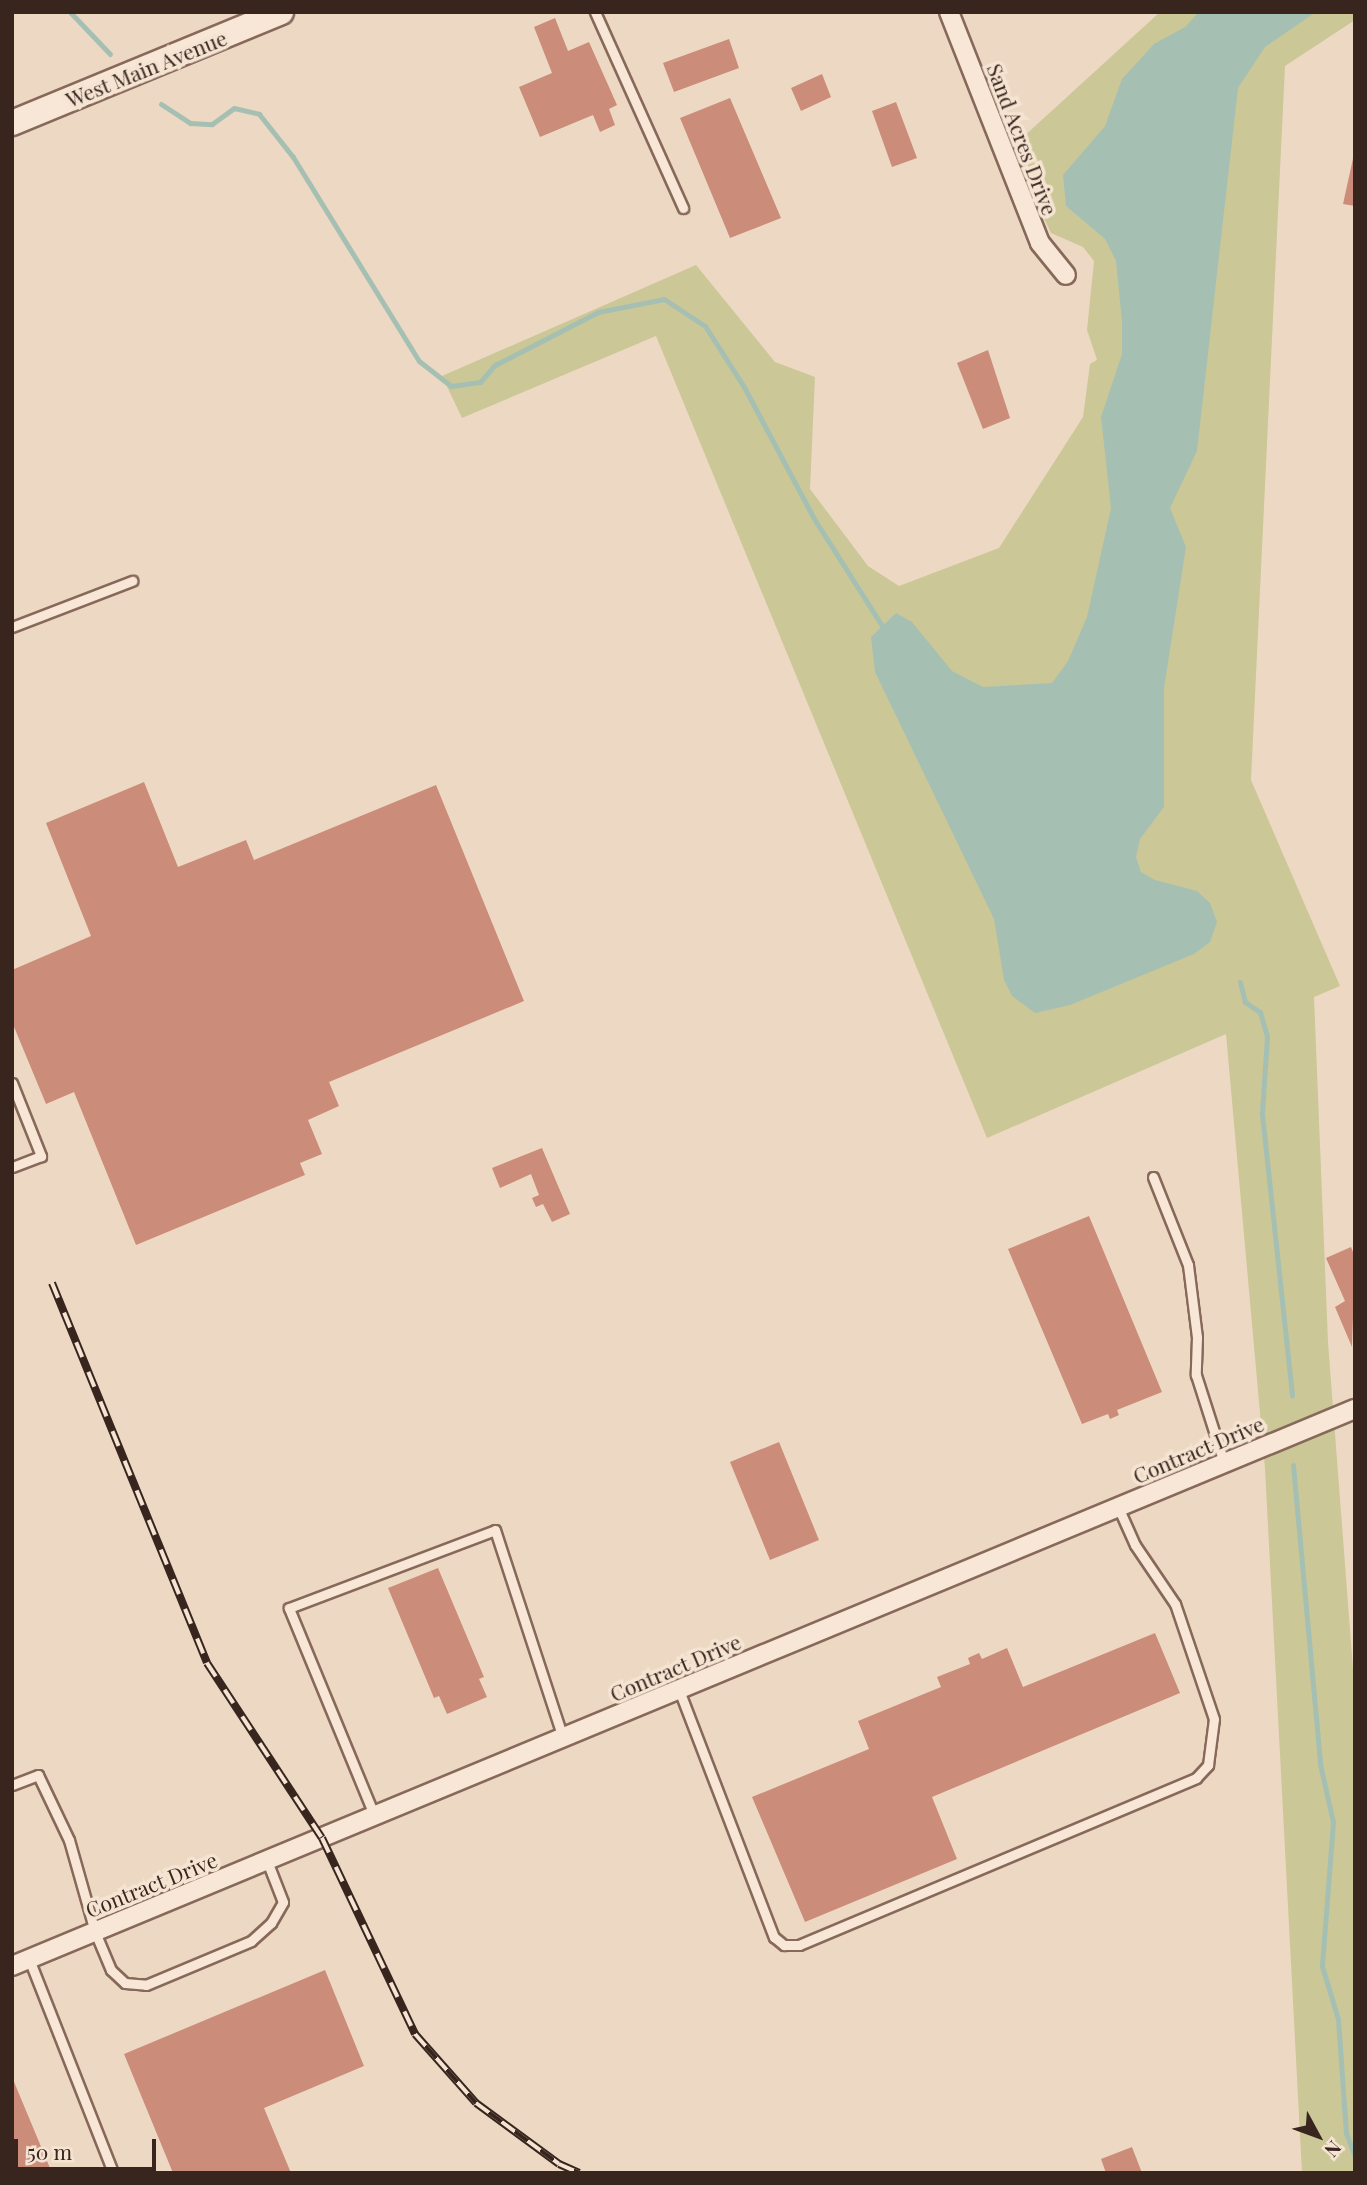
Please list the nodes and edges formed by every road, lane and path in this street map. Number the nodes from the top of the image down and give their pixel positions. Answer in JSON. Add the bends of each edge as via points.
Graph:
{"nodes":[{"id":1,"x":281,"y":12,"type":"edge"},
{"id":2,"x":595,"y":12,"type":"edge"},
{"id":3,"x":949,"y":12,"type":"edge"},
{"id":4,"x":12,"y":123,"type":"edge"},
{"id":5,"x":682,"y":208,"type":"dead end"},
{"id":6,"x":1066,"y":275,"type":"dead end"},
{"id":7,"x":132,"y":581,"type":"dead end"},
{"id":8,"x":12,"y":627,"type":"edge"},
{"id":9,"x":12,"y":1083,"type":"edge"},
{"id":10,"x":12,"y":1167,"type":"edge"},
{"id":11,"x":1153,"y":1177,"type":"dead end"},
{"id":12,"x":1355,"y":1409,"type":"edge"},
{"id":13,"x":1224,"y":1463,"type":"junction"},
{"id":14,"x":1118,"y":1507,"type":"junction"},
{"id":15,"x":679,"y":1690,"type":"junction"},
{"id":16,"x":564,"y":1738,"type":"junction"},
{"id":17,"x":12,"y":1785,"type":"edge"},
{"id":18,"x":375,"y":1816,"type":"junction"},
{"id":19,"x":267,"y":1861,"type":"junction"},
{"id":20,"x":95,"y":1932,"type":"junction"},
{"id":21,"x":20,"y":1962,"type":"edge"},
{"id":22,"x":113,"y":2172,"type":"edge"}],
"edges":[{"from":1,"to":4,"type":"main road","name":"West Main Avenue"},
{"from":2,"to":5,"type":"lane"},
{"from":3,"to":6,"type":"street","name":"Sand Acres Drive","via":[[1040,243]]},
{"from":7,"to":8,"type":"lane"},
{"from":9,"to":10,"type":"lane","via":[[41,1156]]},
{"from":11,"to":13,"type":"lane","via":[[1188,1265],[1197,1338],[1196,1375]]},
{"from":12,"to":13,"type":"street","name":"Contract Drive"},
{"from":13,"to":14,"type":"street","name":"Contract Drive"},
{"from":14,"to":15,"type":"street","name":"Contract Drive"},
{"from":14,"to":15,"type":"lane","via":[[1135,1545],[1175,1604],[1214,1719],[1208,1765],[1196,1778],[799,1945],[784,1945],[774,1937]]},
{"from":15,"to":16,"type":"street","name":"Contract Drive"},
{"from":16,"to":18,"type":"street","name":"Contract Drive"},
{"from":16,"to":18,"type":"lane","via":[[495,1530],[289,1608]]},
{"from":17,"to":20,"type":"lane","via":[[38,1775],[69,1839]]},
{"from":18,"to":19,"type":"street","name":"Contract Drive"},
{"from":19,"to":20,"type":"street","name":"Contract Drive"},
{"from":19,"to":20,"type":"lane","via":[[283,1902],[271,1923],[251,1941],[146,1985],[125,1983],[111,1970]]},
{"from":20,"to":21,"type":"street","name":"Contract Drive"},
{"from":21,"to":22,"type":"lane"}]}
